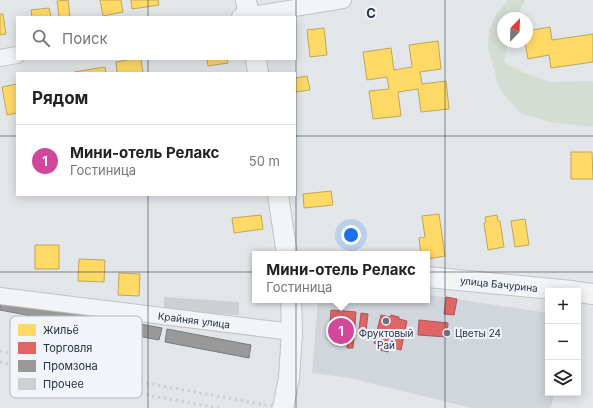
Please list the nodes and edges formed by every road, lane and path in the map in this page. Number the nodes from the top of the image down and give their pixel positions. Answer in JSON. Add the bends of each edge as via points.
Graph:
{"nodes":[{"id":1,"x":343,"y":0,"type":"edge"},
{"id":2,"x":246,"y":12,"type":"edge"},
{"id":3,"x":16,"y":55,"type":"edge"},
{"id":4,"x":0,"y":58,"type":"edge"},
{"id":5,"x":256,"y":60,"type":"edge"},
{"id":6,"x":258,"y":72,"type":"edge"},
{"id":7,"x":278,"y":196,"type":"edge"},
{"id":8,"x":287,"y":251,"type":"edge"},
{"id":9,"x":430,"y":277,"type":"edge"},
{"id":10,"x":545,"y":288,"type":"edge"},
{"id":11,"x":581,"y":292,"type":"edge"},
{"id":12,"x":593,"y":294,"type":"edge"},
{"id":13,"x":0,"y":296,"type":"edge"},
{"id":14,"x":291,"y":303,"type":"edge"},
{"id":15,"x":292,"y":332,"type":"junction"},
{"id":16,"x":283,"y":408,"type":"edge"}],
"edges":[{"from":1,"to":2,"type":"street"},
{"from":3,"to":4,"type":"street"},
{"from":5,"to":6,"type":"street"},
{"from":7,"to":8,"type":"street"},
{"from":9,"to":10,"type":"street","name":"улица Бачурина"},
{"from":11,"to":12,"type":"street"},
{"from":13,"to":15,"type":"street","name":"Крайняя улица"},
{"from":14,"to":15,"type":"street"},
{"from":15,"to":16,"type":"street","bridge":true}]}
